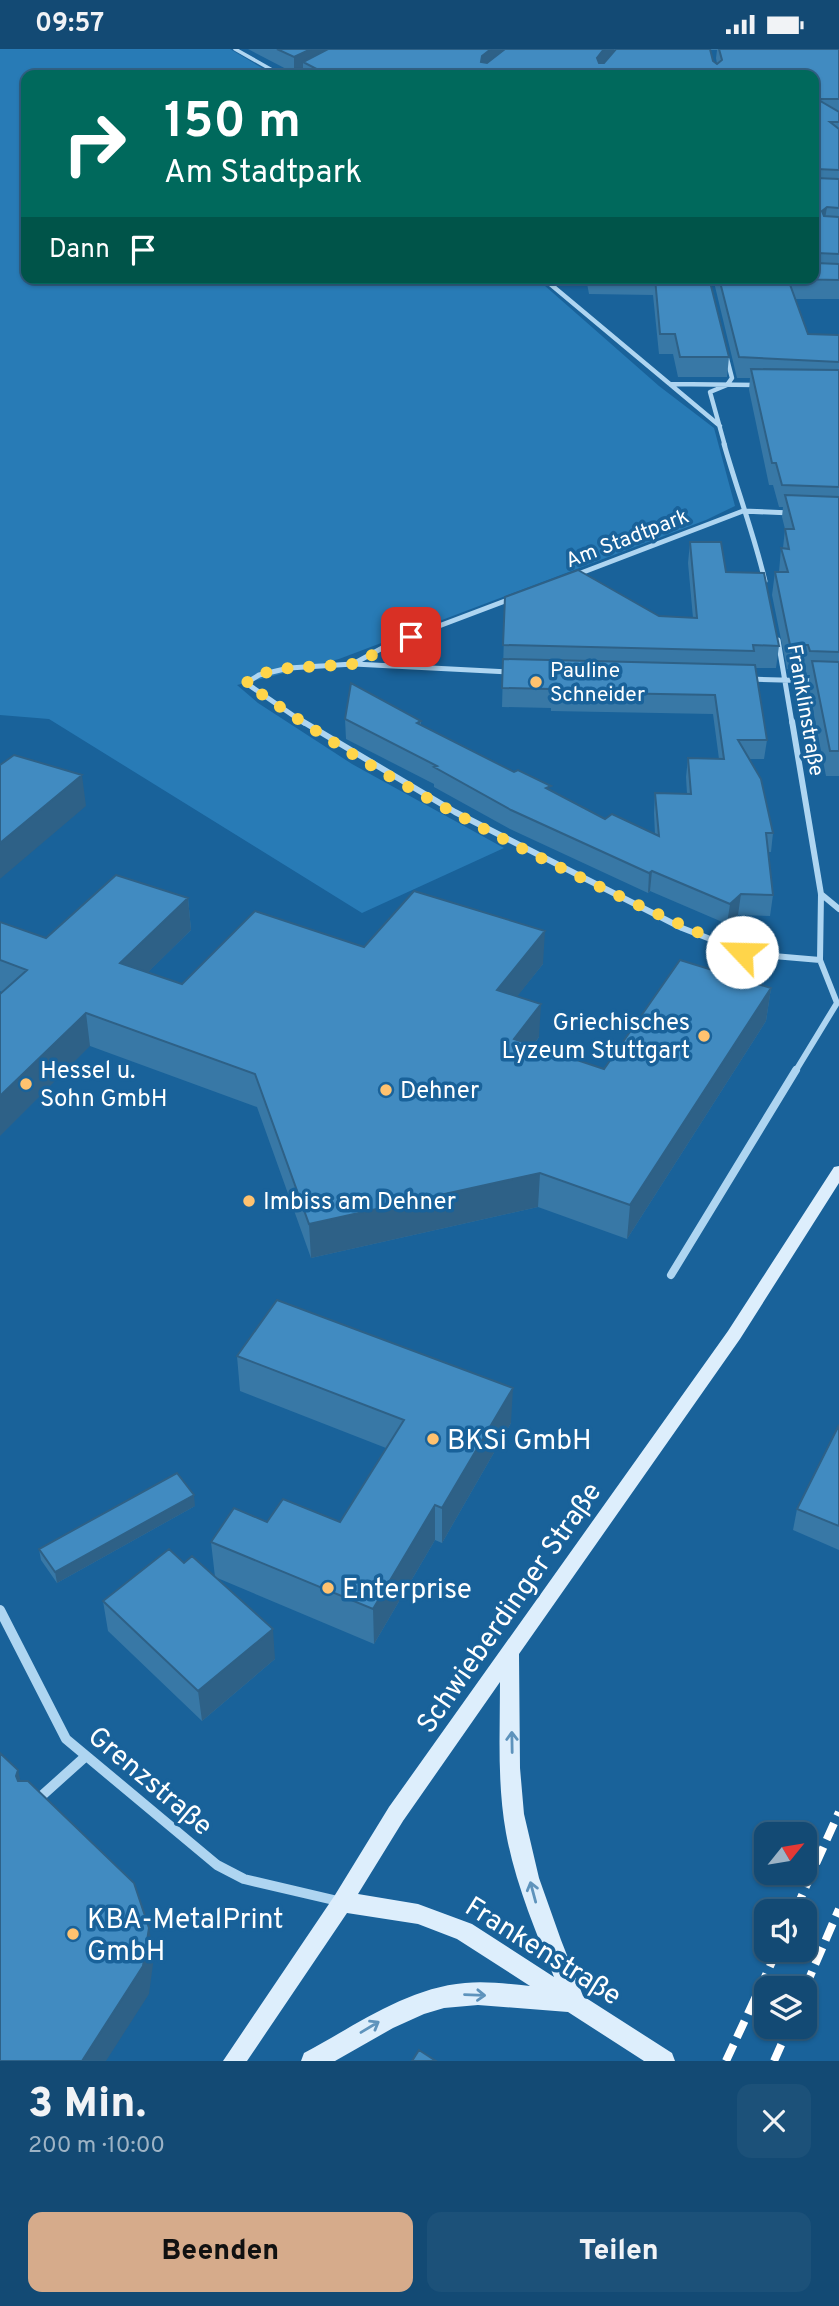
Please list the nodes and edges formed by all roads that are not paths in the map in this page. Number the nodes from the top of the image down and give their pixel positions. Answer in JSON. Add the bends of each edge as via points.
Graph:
{"nodes":[{"id":1,"x":235,"y":49,"type":"edge"},
{"id":2,"x":272,"y":70,"type":"edge"},
{"id":3,"x":550,"y":284,"type":"edge"},
{"id":4,"x":726,"y":353,"type":"edge"},
{"id":5,"x":670,"y":384,"type":"junction"},
{"id":6,"x":727,"y":385,"type":"junction"},
{"id":7,"x":764,"y":385,"type":"edge"},
{"id":8,"x":720,"y":426,"type":"junction"},
{"id":9,"x":743,"y":512,"type":"junction"},
{"id":10,"x":798,"y":513,"type":"edge"},
{"id":11,"x":568,"y":577,"type":"edge"},
{"id":12,"x":765,"y":584,"type":"edge"},
{"id":13,"x":516,"y":597,"type":"edge"},
{"id":14,"x":777,"y":639,"type":"edge"},
{"id":15,"x":353,"y":664,"type":"junction"},
{"id":16,"x":512,"y":672,"type":"edge"},
{"id":17,"x":745,"y":678,"type":"edge"},
{"id":18,"x":786,"y":680,"type":"junction"},
{"id":19,"x":826,"y":681,"type":"edge"},
{"id":20,"x":821,"y":894,"type":"junction"},
{"id":21,"x":839,"y":909,"type":"edge"},
{"id":22,"x":820,"y":960,"type":"junction"},
{"id":23,"x":839,"y":1171,"type":"edge"},
{"id":24,"x":671,"y":1275,"type":"dead end"},
{"id":25,"x":0,"y":1610,"type":"edge"},
{"id":26,"x":510,"y":1654,"type":"junction"},
{"id":27,"x":86,"y":1756,"type":"junction"},
{"id":28,"x":30,"y":1805,"type":"edge"},
{"id":29,"x":342,"y":1902,"type":"junction"},
{"id":30,"x":575,"y":2001,"type":"junction"},
{"id":31,"x":234,"y":2061,"type":"edge"},
{"id":32,"x":312,"y":2061,"type":"edge"},
{"id":33,"x":664,"y":2061,"type":"edge"}],
"edges":[{"from":1,"to":2,"type":"street"},
{"from":3,"to":5,"type":"street"},
{"from":4,"to":6,"type":"street","via":[[732,378]]},
{"from":5,"to":6,"type":"street"},
{"from":5,"to":8,"type":"street"},
{"from":6,"to":7,"type":"street"},
{"from":6,"to":8,"type":"street","via":[[710,392]]},
{"from":8,"to":9,"type":"street"},
{"from":9,"to":10,"type":"street"},
{"from":9,"to":11,"type":"street","name":"Am Stadtpark"},
{"from":9,"to":12,"type":"street","via":[[753,529]]},
{"from":13,"to":15,"type":"street","via":[[386,646]]},
{"from":14,"to":18,"type":"street","name":"Franklinstraße"},
{"from":15,"to":16,"type":"street"},
{"from":15,"to":22,"type":"street","via":[[289,668],[259,674],[246,683],[369,765],[660,916],[742,952]]},
{"from":17,"to":18,"type":"street"},
{"from":18,"to":19,"type":"street"},
{"from":18,"to":20,"type":"street","name":"Franklinstraße"},
{"from":20,"to":21,"type":"street"},
{"from":20,"to":22,"type":"street","name":"Franklinstraße"},
{"from":22,"to":24,"type":"street","via":[[837,1003]]},
{"from":23,"to":26,"type":"main road","name":"Schwieberdinger Straße","via":[[734,1335]]},
{"from":25,"to":27,"type":"street","name":"Grenzstraße","via":[[66,1739]]},
{"from":26,"to":29,"type":"main road","name":"Schwieberdinger Straße","via":[[396,1814]]},
{"from":30,"to":26,"type":"main road","one_way":true,"via":[[538,1910],[517,1834]]},
{"from":27,"to":28,"type":"street"},
{"from":27,"to":29,"type":"street","name":"Grenzstraße","via":[[217,1865],[244,1879]]},
{"from":29,"to":30,"type":"main road","name":"Frankenstraße","via":[[446,1923]]},
{"from":29,"to":31,"type":"main road","name":"Schwieberdinger Straße"},
{"from":32,"to":30,"type":"main road","one_way":true,"via":[[408,2008],[464,1994]]},
{"from":30,"to":33,"type":"main road","name":"Frankenstraße"}]}
